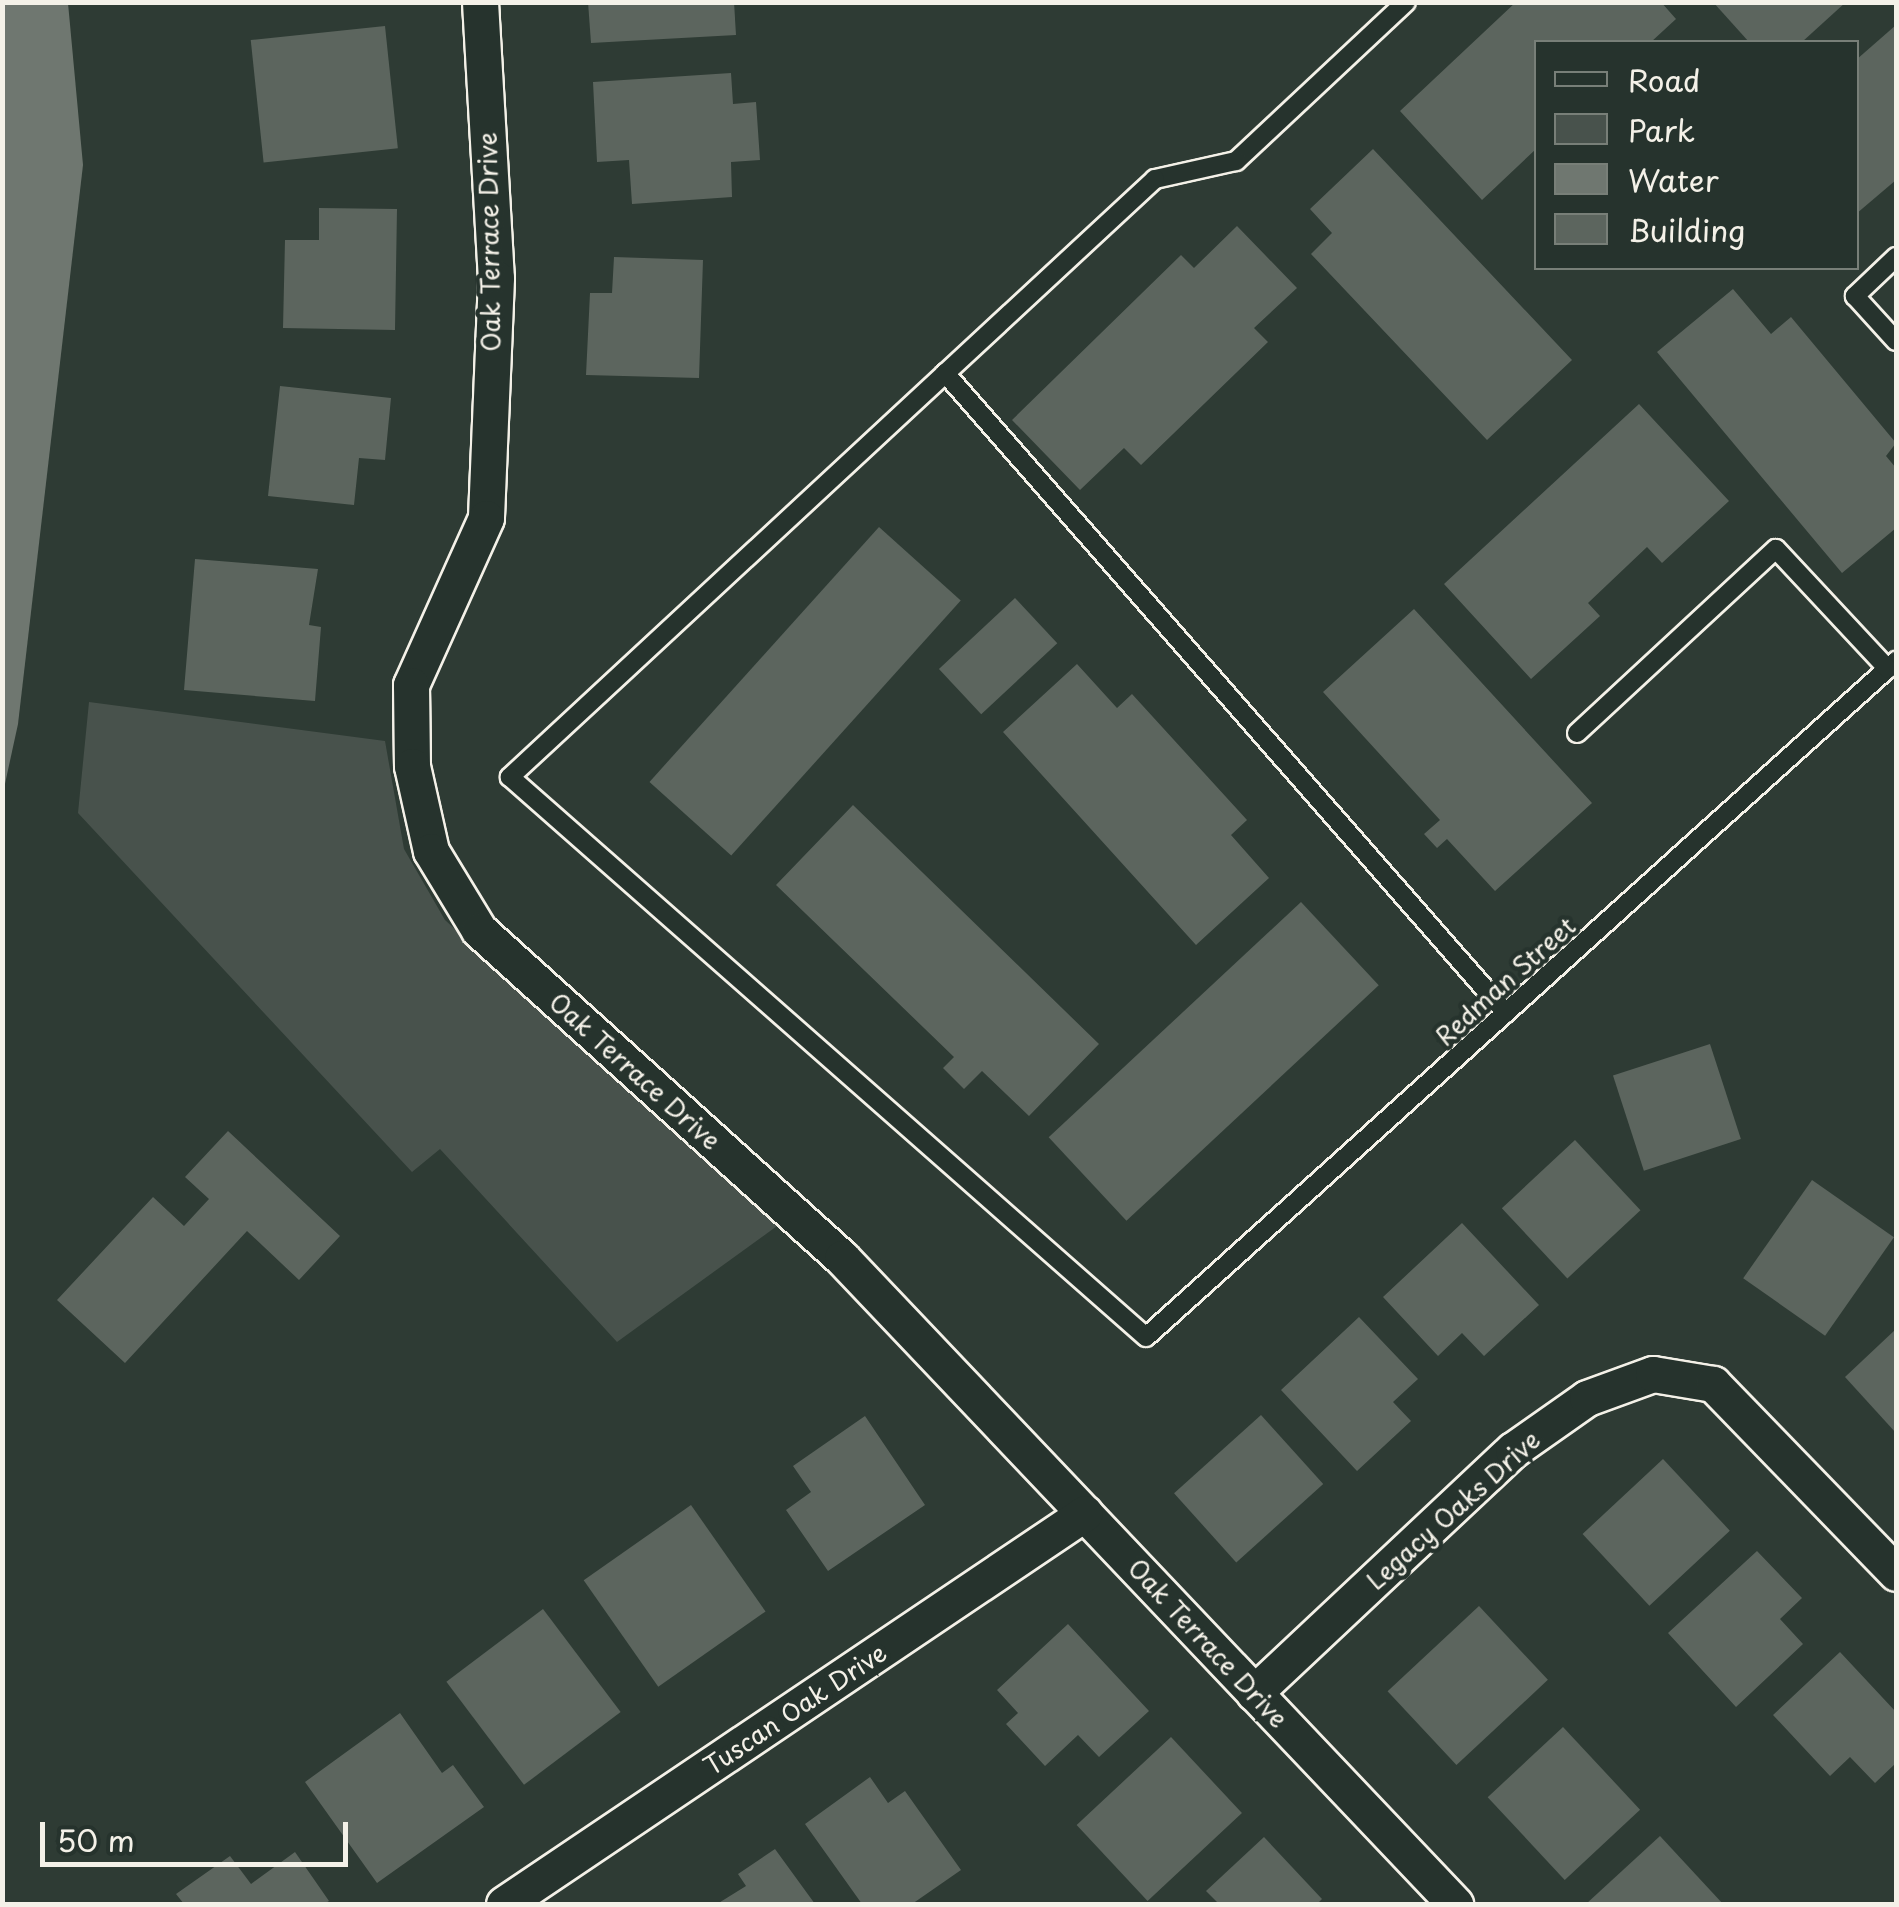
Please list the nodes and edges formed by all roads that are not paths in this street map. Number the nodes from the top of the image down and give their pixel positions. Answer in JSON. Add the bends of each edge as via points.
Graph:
{"nodes":[{"id":1,"x":480,"y":2,"type":"edge"},
{"id":2,"x":1406,"y":2,"type":"edge"},
{"id":3,"x":1896,"y":257,"type":"edge"},
{"id":4,"x":1896,"y":341,"type":"edge"},
{"id":5,"x":945,"y":374,"type":"junction"},
{"id":6,"x":1892,"y":665,"type":"edge"},
{"id":7,"x":1576,"y":733,"type":"dead end"},
{"id":8,"x":1506,"y":1013,"type":"junction"},
{"id":9,"x":1086,"y":1513,"type":"junction"},
{"id":10,"x":1896,"y":1573,"type":"edge"},
{"id":11,"x":1254,"y":1693,"type":"junction"},
{"id":12,"x":504,"y":1904,"type":"edge"},
{"id":13,"x":1455,"y":1904,"type":"edge"}],
"edges":[{"from":1,"to":9,"type":"street","name":"Oak Terrace Drive","via":[[496,278],[486,518],[411,685],[412,766],[431,851],[479,930],[842,1258]]},
{"from":2,"to":5,"type":"lane","via":[[1236,161],[1154,179]]},
{"from":3,"to":4,"type":"lane","via":[[1856,296]]},
{"from":5,"to":8,"type":"lane"},
{"from":5,"to":8,"type":"lane","name":"Redman Street","via":[[510,777],[1146,1337]]},
{"from":6,"to":7,"type":"lane","via":[[1776,548]]},
{"from":6,"to":8,"type":"lane","name":"Redman Street"},
{"from":9,"to":11,"type":"street","name":"Oak Terrace Drive"},
{"from":9,"to":12,"type":"street","name":"Tuscan Oak Drive"},
{"from":10,"to":11,"type":"street","name":"Legacy Oaks Drive","via":[[1713,1384],[1653,1374],[1587,1398],[1513,1450]]},
{"from":11,"to":13,"type":"street","name":"Oak Terrace Drive"}]}
